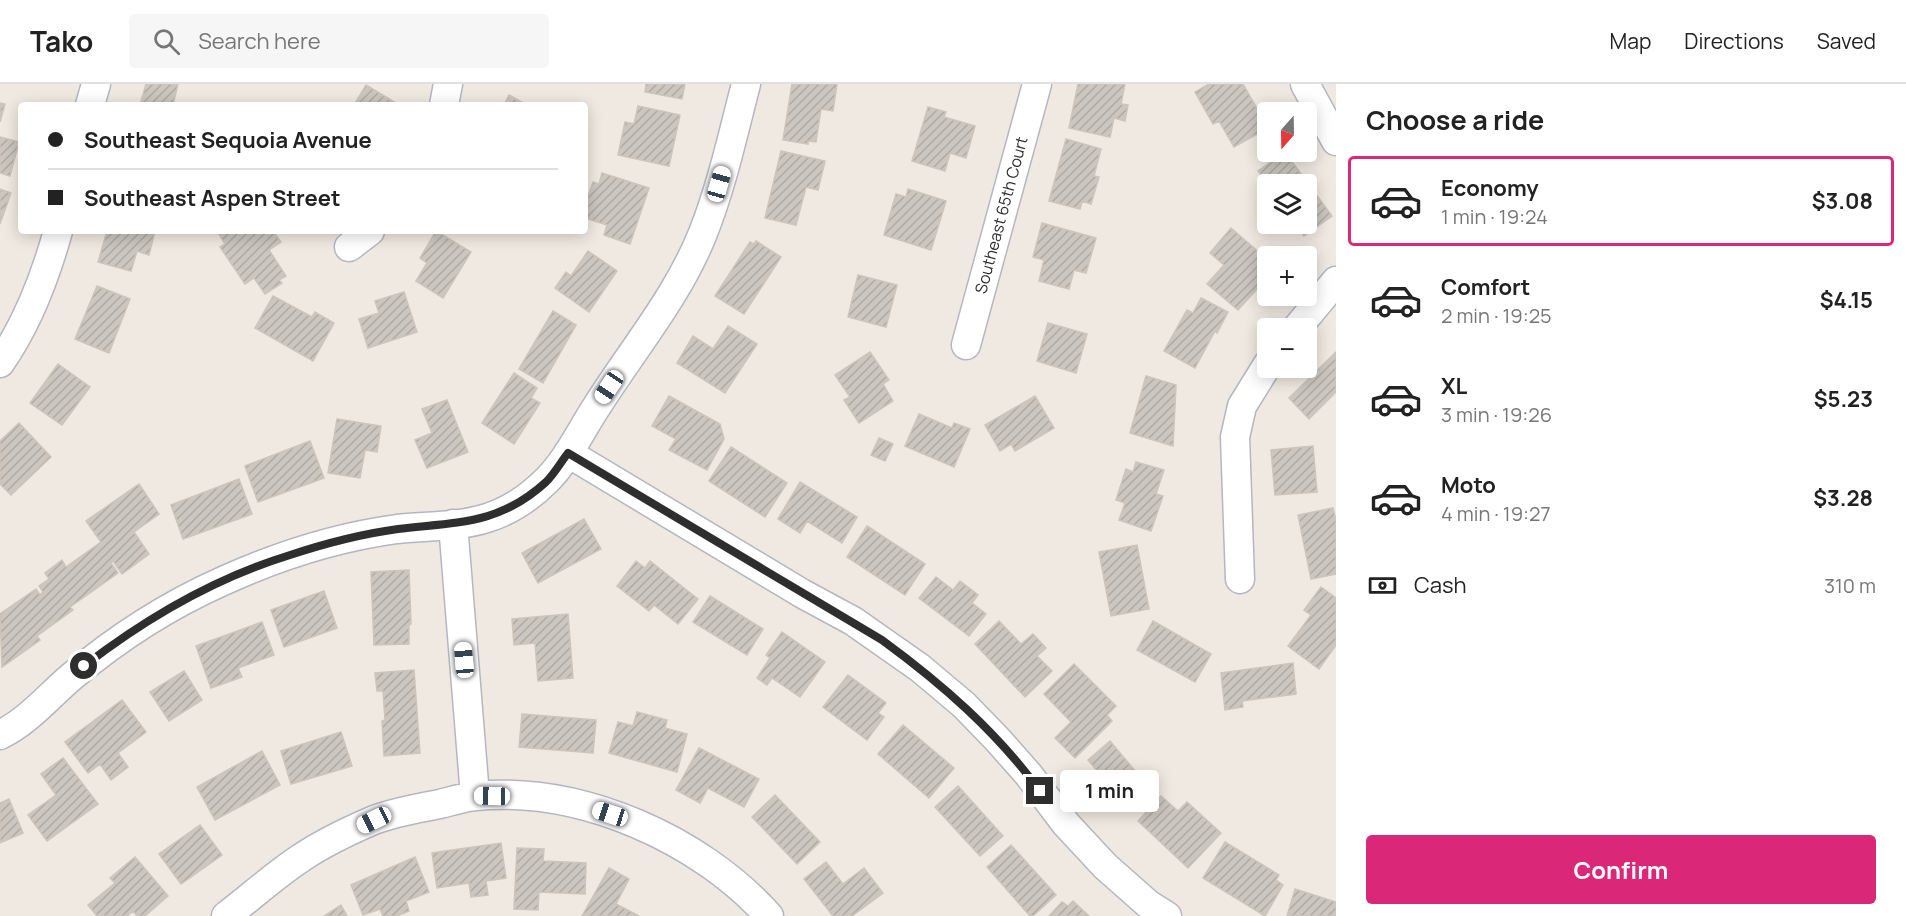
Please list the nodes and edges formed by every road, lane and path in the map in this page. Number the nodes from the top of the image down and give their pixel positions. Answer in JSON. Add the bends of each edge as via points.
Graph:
{"nodes":[{"id":1,"x":96,"y":84,"type":"edge"},
{"id":2,"x":448,"y":84,"type":"edge"},
{"id":3,"x":746,"y":84,"type":"edge"},
{"id":4,"x":1037,"y":84,"type":"edge"},
{"id":5,"x":1305,"y":84,"type":"edge"},
{"id":6,"x":91,"y":102,"type":"edge"},
{"id":7,"x":445,"y":102,"type":"edge"},
{"id":8,"x":1336,"y":141,"type":"edge"},
{"id":9,"x":57,"y":234,"type":"edge"},
{"id":10,"x":1336,"y":281,"type":"edge"},
{"id":11,"x":1305,"y":318,"type":"edge"},
{"id":12,"x":966,"y":345,"type":"dead end"},
{"id":13,"x":0,"y":363,"type":"edge"},
{"id":14,"x":1259,"y":378,"type":"edge"},
{"id":15,"x":568,"y":453,"type":"junction"},
{"id":16,"x":453,"y":524,"type":"junction"},
{"id":17,"x":1240,"y":579,"type":"dead end"},
{"id":18,"x":0,"y":735,"type":"edge"},
{"id":19,"x":475,"y":796,"type":"junction"},
{"id":20,"x":226,"y":916,"type":"edge"},
{"id":21,"x":769,"y":916,"type":"edge"},
{"id":22,"x":1167,"y":916,"type":"edge"}],
"edges":[{"from":1,"to":6,"type":"street"},
{"from":2,"to":7,"type":"street"},
{"from":3,"to":15,"type":"street","via":[[716,194],[681,280]]},
{"from":4,"to":12,"type":"street","name":"Southeast 65th Court"},
{"from":5,"to":8,"type":"street"},
{"from":9,"to":13,"type":"street","via":[[36,300]]},
{"from":10,"to":11,"type":"street"},
{"from":14,"to":17,"type":"street","via":[[1242,406],[1235,437]]},
{"from":15,"to":16,"type":"street","via":[[547,480],[519,504],[487,518]]},
{"from":15,"to":22,"type":"street","via":[[853,621],[920,668],[997,739],[1065,824],[1105,866]]},
{"from":16,"to":18,"type":"street","via":[[340,540],[222,581],[114,643],[32,714]]},
{"from":16,"to":19,"type":"street"},
{"from":19,"to":20,"type":"street","via":[[374,820],[302,857]]},
{"from":19,"to":21,"type":"street","via":[[524,796],[582,804],[645,828],[684,846],[724,874]]}]}
